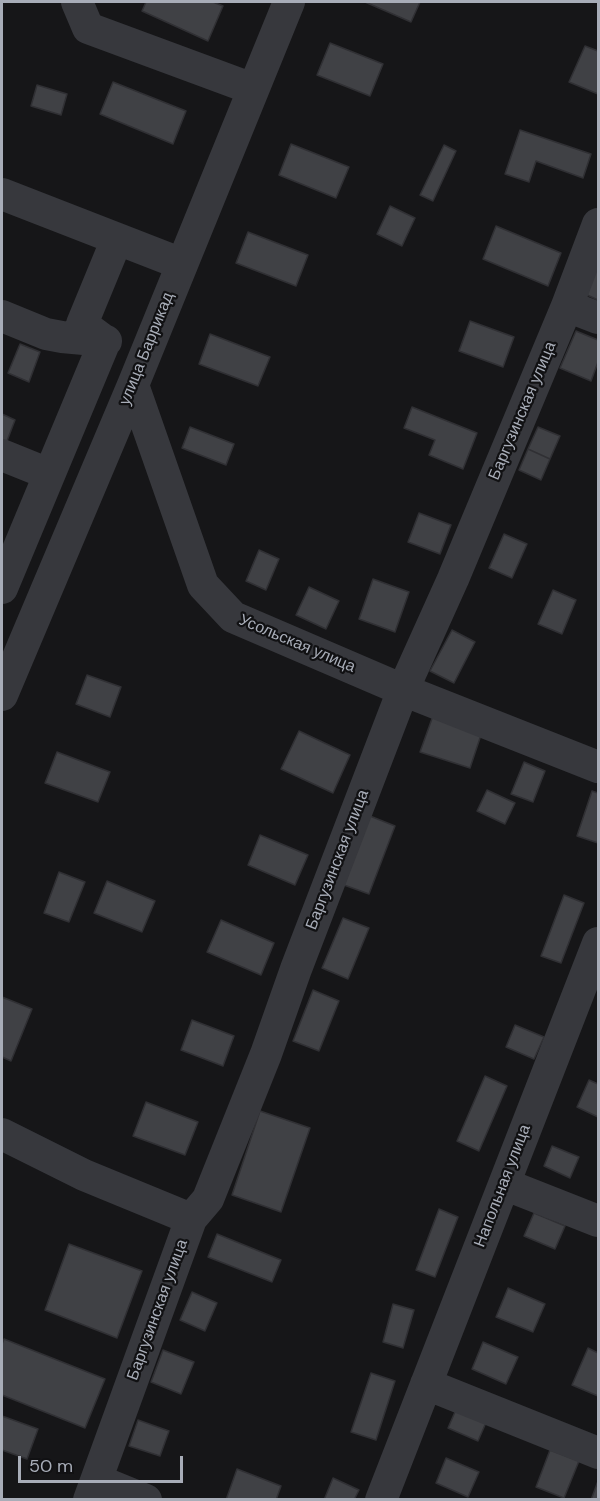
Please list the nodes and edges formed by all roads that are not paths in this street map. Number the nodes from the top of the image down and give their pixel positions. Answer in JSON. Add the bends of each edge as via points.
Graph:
{"nodes":[{"id":1,"x":77,"y":2,"type":"edge"},
{"id":2,"x":289,"y":2,"type":"edge"},
{"id":3,"x":253,"y":89,"type":"junction"},
{"id":4,"x":2,"y":194,"type":"edge"},
{"id":5,"x":598,"y":224,"type":"edge"},
{"id":6,"x":117,"y":239,"type":"junction"},
{"id":7,"x":182,"y":264,"type":"junction"},
{"id":8,"x":567,"y":306,"type":"junction"},
{"id":9,"x":2,"y":316,"type":"edge"},
{"id":10,"x":598,"y":318,"type":"edge"},
{"id":11,"x":105,"y":341,"type":"junction"},
{"id":12,"x":149,"y":345,"type":"junction"},
{"id":13,"x":133,"y":385,"type":"junction"},
{"id":14,"x":2,"y":455,"type":"edge"},
{"id":15,"x":49,"y":474,"type":"junction"},
{"id":16,"x":3,"y":579,"type":"edge"},
{"id":17,"x":403,"y":690,"type":"junction"},
{"id":18,"x":2,"y":695,"type":"edge"},
{"id":19,"x":598,"y":767,"type":"edge"},
{"id":20,"x":598,"y":943,"type":"edge"},
{"id":21,"x":590,"y":992,"type":"edge"},
{"id":22,"x":2,"y":1134,"type":"edge"},
{"id":23,"x":504,"y":1184,"type":"junction"},
{"id":24,"x":191,"y":1219,"type":"junction"},
{"id":25,"x":598,"y":1221,"type":"edge"},
{"id":26,"x":426,"y":1384,"type":"junction"},
{"id":27,"x":598,"y":1453,"type":"edge"},
{"id":28,"x":93,"y":1490,"type":"edge"},
{"id":29,"x":146,"y":1500,"type":"edge"},
{"id":30,"x":381,"y":1500,"type":"edge"}],
"edges":[{"from":1,"to":3,"type":"street","via":[[88,28]]},
{"from":2,"to":3,"type":"street","name":"улица Баррикад"},
{"from":3,"to":7,"type":"street","name":"улица Баррикад"},
{"from":4,"to":6,"type":"street"},
{"from":5,"to":8,"type":"street","name":"Баргузинская улица"},
{"from":6,"to":7,"type":"street"},
{"from":6,"to":11,"type":"street","via":[[82,324]]},
{"from":7,"to":12,"type":"street","name":"улица Баррикад"},
{"from":8,"to":10,"type":"street"},
{"from":8,"to":17,"type":"street","name":"Баргузинская улица"},
{"from":9,"to":11,"type":"street","via":[[54,335]]},
{"from":11,"to":12,"type":"street"},
{"from":11,"to":15,"type":"street"},
{"from":12,"to":13,"type":"street","name":"улица Баррикад"},
{"from":13,"to":17,"type":"street","name":"Усольская улица","via":[[203,585],[233,617]]},
{"from":13,"to":18,"type":"street","name":"улица Баррикад"},
{"from":14,"to":15,"type":"street"},
{"from":15,"to":16,"type":"street"},
{"from":17,"to":19,"type":"street","name":"Усольская улица"},
{"from":17,"to":24,"type":"street","name":"Баргузинская улица","via":[[213,1187]]},
{"from":20,"to":21,"type":"street","name":"Напольная улица"},
{"from":21,"to":23,"type":"street","name":"Напольная улица"},
{"from":22,"to":24,"type":"street","via":[[84,1175]]},
{"from":23,"to":25,"type":"street"},
{"from":23,"to":26,"type":"street","name":"Напольная улица"},
{"from":24,"to":28,"type":"street","name":"Баргузинская улица"},
{"from":26,"to":27,"type":"street"},
{"from":26,"to":30,"type":"street","name":"Напольная улица"},
{"from":28,"to":29,"type":"street"}]}
